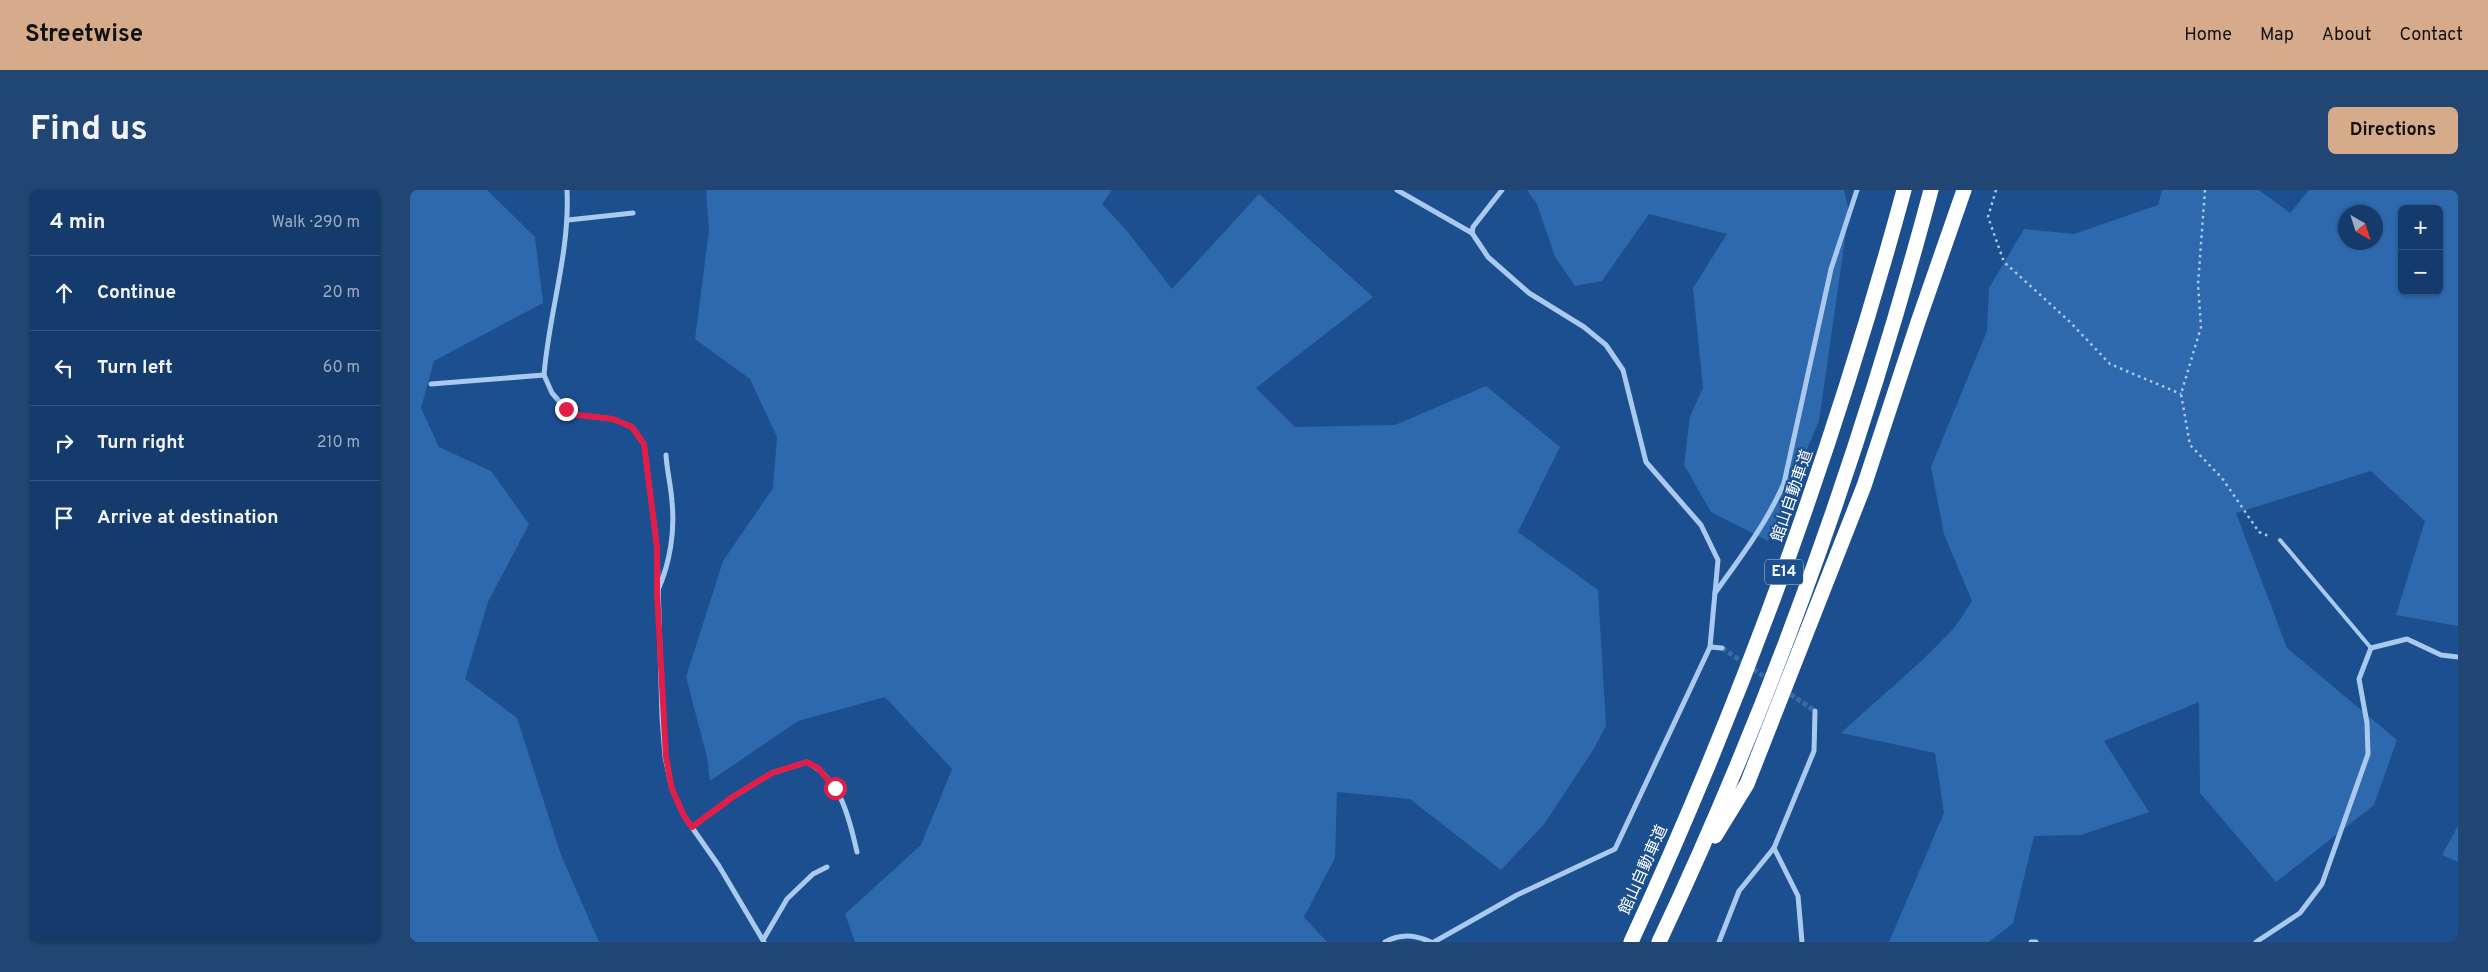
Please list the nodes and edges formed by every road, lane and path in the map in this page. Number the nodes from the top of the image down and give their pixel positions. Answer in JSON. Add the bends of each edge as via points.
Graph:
{"nodes":[{"id":1,"x":567,"y":190,"type":"edge"},
{"id":2,"x":1397,"y":190,"type":"edge"},
{"id":3,"x":1502,"y":190,"type":"edge"},
{"id":4,"x":1857,"y":190,"type":"edge"},
{"id":5,"x":1893,"y":190,"type":"edge"},
{"id":6,"x":1904,"y":190,"type":"edge"},
{"id":7,"x":1931,"y":190,"type":"edge"},
{"id":8,"x":1964,"y":190,"type":"edge"},
{"id":9,"x":1975,"y":190,"type":"edge"},
{"id":10,"x":1996,"y":190,"type":"edge"},
{"id":11,"x":2205,"y":190,"type":"edge"},
{"id":12,"x":633,"y":213,"type":"dead end"},
{"id":13,"x":568,"y":220,"type":"junction"},
{"id":14,"x":1472,"y":233,"type":"junction"},
{"id":15,"x":1884,"y":264,"type":"junction"},
{"id":16,"x":1918,"y":322,"type":"junction"},
{"id":17,"x":544,"y":375,"type":"junction"},
{"id":18,"x":431,"y":384,"type":"dead end"},
{"id":19,"x":2181,"y":394,"type":"junction"},
{"id":20,"x":666,"y":455,"type":"dead end"},
{"id":21,"x":2280,"y":540,"type":"joint"},
{"id":22,"x":657,"y":592,"type":"junction"},
{"id":23,"x":1715,"y":594,"type":"junction"},
{"id":24,"x":1710,"y":647,"type":"junction"},
{"id":25,"x":1722,"y":648,"type":"tunnel mouth"},
{"id":26,"x":2371,"y":648,"type":"junction"},
{"id":27,"x":2458,"y":657,"type":"edge"},
{"id":28,"x":1815,"y":711,"type":"dead end"},
{"id":29,"x":692,"y":827,"type":"junction"},
{"id":30,"x":1774,"y":848,"type":"junction"},
{"id":31,"x":857,"y":852,"type":"dead end"},
{"id":32,"x":827,"y":867,"type":"dead end"},
{"id":33,"x":1689,"y":879,"type":"junction"},
{"id":34,"x":763,"y":941,"type":"edge"},
{"id":35,"x":1385,"y":942,"type":"edge"},
{"id":36,"x":1433,"y":942,"type":"edge"},
{"id":37,"x":1631,"y":942,"type":"edge"},
{"id":38,"x":1659,"y":942,"type":"edge"},
{"id":39,"x":1719,"y":942,"type":"edge"},
{"id":40,"x":1802,"y":942,"type":"edge"},
{"id":41,"x":2031,"y":942,"type":"edge"},
{"id":42,"x":2036,"y":942,"type":"edge"},
{"id":43,"x":2256,"y":942,"type":"edge"}],
"edges":[{"from":1,"to":13,"type":"street"},
{"from":2,"to":14,"type":"street"},
{"from":3,"to":14,"type":"street","via":[[1473,227]]},
{"from":4,"to":23,"type":"street","via":[[1831,269],[1784,483],[1754,539]]},
{"from":5,"to":15,"type":"highway"},
{"from":6,"to":15,"type":"highway","name":"館山自動車道","number":"E14"},
{"from":7,"to":33,"type":"highway","number":"E14","via":[[1860,432],[1817,558],[1777,668]]},
{"from":8,"to":16,"type":"highway"},
{"from":9,"to":16,"type":"highway"},
{"from":10,"to":19,"type":"path","via":[[1988,217],[2004,262],[2069,321],[2110,364]]},
{"from":11,"to":19,"type":"path","via":[[2198,284],[2201,327]]},
{"from":12,"to":13,"type":"street"},
{"from":13,"to":17,"type":"street"},
{"from":14,"to":23,"type":"street","via":[[1488,256],[1528,293],[1584,327],[1606,345],[1623,370],[1646,462],[1701,525],[1718,560]]},
{"from":15,"to":37,"type":"highway","name":"館山自動車道","number":"E14","via":[[1829,445],[1752,658]]},
{"from":16,"to":33,"type":"highway","via":[[1864,486],[1747,784]]},
{"from":17,"to":18,"type":"street"},
{"from":17,"to":22,"type":"street","via":[[552,393],[566,409],[578,415],[613,419],[632,427],[644,444],[657,547]]},
{"from":19,"to":21,"type":"path","via":[[2190,445],[2222,478],[2259,532]]},
{"from":20,"to":22,"type":"street","via":[[672,503],[671,533],[665,574]]},
{"from":21,"to":26,"type":"lane"},
{"from":22,"to":29,"type":"street","via":[[666,757],[672,789]]},
{"from":23,"to":24,"type":"street"},
{"from":24,"to":25,"type":"street"},
{"from":24,"to":36,"type":"street","via":[[1615,849],[1516,895]]},
{"from":26,"to":27,"type":"street","via":[[2407,639],[2440,654]]},
{"from":26,"to":43,"type":"street","via":[[2359,679],[2367,722],[2368,754],[2322,884],[2300,913]]},
{"from":28,"to":30,"type":"street","via":[[1814,751]]},
{"from":29,"to":31,"type":"street","via":[[772,773],[807,762],[818,768],[835,788],[848,812]]},
{"from":29,"to":34,"type":"street"},
{"from":30,"to":39,"type":"street","via":[[1739,891]]},
{"from":30,"to":40,"type":"street","via":[[1798,896]]},
{"from":32,"to":34,"type":"street","via":[[813,874],[786,899]]},
{"from":33,"to":38,"type":"highway","number":"E14"},
{"from":35,"to":36,"type":"street","via":[[1394,937],[1417,936]]},
{"from":41,"to":42,"type":"street"}]}
